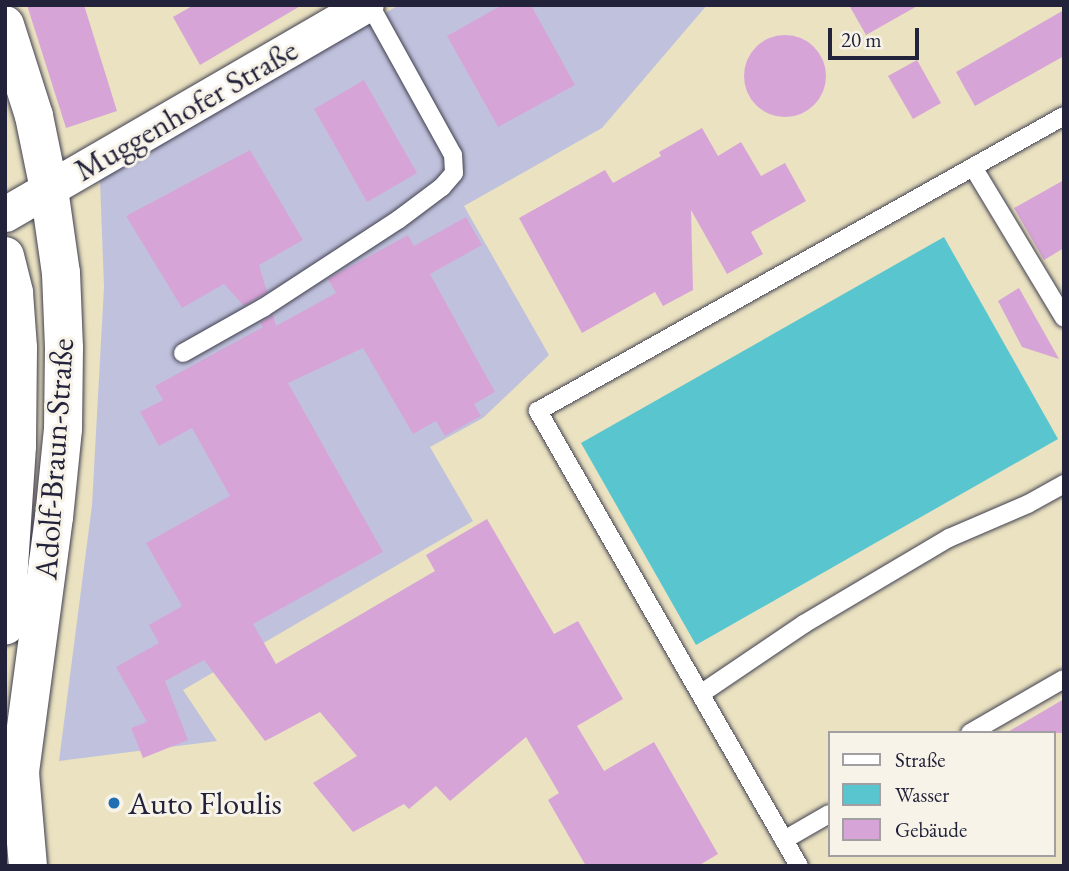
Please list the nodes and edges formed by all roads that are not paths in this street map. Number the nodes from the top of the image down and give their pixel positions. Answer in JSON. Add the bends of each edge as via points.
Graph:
{"nodes":[{"id":1,"x":368,"y":5,"type":"edge"},
{"id":2,"x":5,"y":25,"type":"edge"},
{"id":3,"x":1064,"y":116,"type":"edge"},
{"id":4,"x":973,"y":167,"type":"junction"},
{"id":5,"x":50,"y":189,"type":"junction"},
{"id":6,"x":5,"y":214,"type":"edge"},
{"id":7,"x":5,"y":256,"type":"edge"},
{"id":8,"x":1064,"y":318,"type":"edge"},
{"id":9,"x":183,"y":353,"type":"dead end"},
{"id":10,"x":1064,"y":484,"type":"edge"},
{"id":11,"x":5,"y":626,"type":"edge"},
{"id":12,"x":1064,"y":679,"type":"edge"},
{"id":13,"x":702,"y":693,"type":"junction"},
{"id":14,"x":5,"y":711,"type":"edge"},
{"id":15,"x":973,"y":731,"type":"edge"},
{"id":16,"x":20,"y":773,"type":"junction"},
{"id":17,"x":828,"y":815,"type":"edge"},
{"id":18,"x":784,"y":840,"type":"junction"},
{"id":19,"x":28,"y":866,"type":"edge"},
{"id":20,"x":799,"y":866,"type":"edge"}],
"edges":[{"from":1,"to":5,"type":"street","name":"Muggenhofer Straße"},
{"from":1,"to":9,"type":"lane","via":[[453,155],[454,173],[398,220]]},
{"from":2,"to":5,"type":"main road","name":"Adolf-Braun-Straße","via":[[34,116]]},
{"from":3,"to":4,"type":"lane"},
{"from":4,"to":8,"type":"lane"},
{"from":4,"to":13,"type":"lane","via":[[538,411]]},
{"from":5,"to":6,"type":"street","name":"Muggenhofer Straße"},
{"from":5,"to":16,"type":"main road","name":"Adolf-Braun-Straße","via":[[63,302],[62,429]]},
{"from":7,"to":11,"type":"main road","name":"Adolf-Braun-Straße","via":[[16,308],[18,348],[16,466]]},
{"from":10,"to":13,"type":"lane","via":[[949,538],[804,624]]},
{"from":12,"to":15,"type":"lane"},
{"from":13,"to":18,"type":"lane"},
{"from":14,"to":16,"type":"main road","name":"Adolf-Braun-Straße"},
{"from":16,"to":19,"type":"main road","name":"Adolf-Braun-Straße"},
{"from":17,"to":18,"type":"lane"},
{"from":18,"to":20,"type":"lane"}]}
